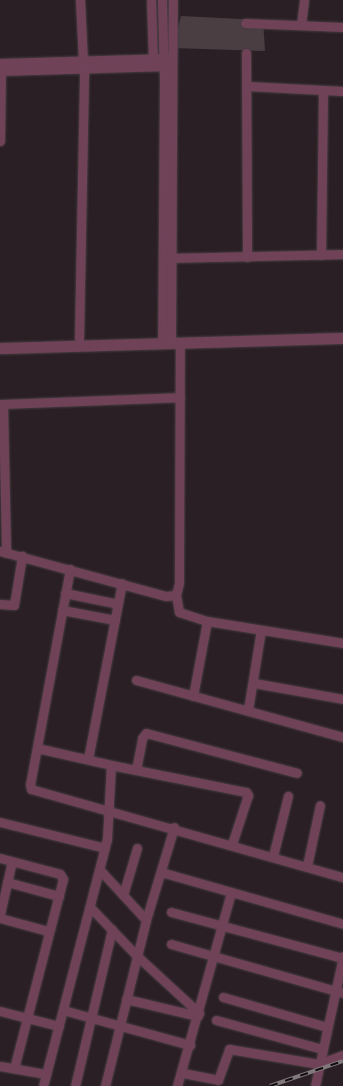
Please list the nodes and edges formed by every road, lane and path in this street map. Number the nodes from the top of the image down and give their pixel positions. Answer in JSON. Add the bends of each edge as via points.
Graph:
{"nodes":[{"id":1,"x":80,"y":0,"type":"edge"},
{"id":2,"x":151,"y":0,"type":"edge"},
{"id":3,"x":162,"y":0,"type":"edge"},
{"id":4,"x":173,"y":0,"type":"edge"},
{"id":5,"x":304,"y":0,"type":"edge"},
{"id":6,"x":245,"y":23,"type":"dead end"},
{"id":7,"x":301,"y":25,"type":"junction"},
{"id":8,"x":343,"y":27,"type":"edge"},
{"id":9,"x":246,"y":53,"type":"dead end"},
{"id":10,"x":153,"y":59,"type":"junction"},
{"id":11,"x":163,"y":62,"type":"junction"},
{"id":12,"x":173,"y":62,"type":"junction"},
{"id":13,"x":83,"y":64,"type":"junction"},
{"id":14,"x":0,"y":67,"type":"edge"},
{"id":15,"x":247,"y":86,"type":"junction"},
{"id":16,"x":323,"y":90,"type":"junction"},
{"id":17,"x":343,"y":92,"type":"edge"},
{"id":18,"x":0,"y":142,"type":"edge"},
{"id":19,"x":343,"y":254,"type":"edge"},
{"id":20,"x":321,"y":255,"type":"junction"},
{"id":21,"x":247,"y":257,"type":"junction"},
{"id":22,"x":171,"y":258,"type":"junction"},
{"id":23,"x":343,"y":331,"type":"edge"},
{"id":24,"x":79,"y":338,"type":"junction"},
{"id":25,"x":343,"y":338,"type":"edge"},
{"id":26,"x":0,"y":340,"type":"edge"},
{"id":27,"x":170,"y":340,"type":"junction"},
{"id":28,"x":0,"y":348,"type":"edge"},
{"id":29,"x":180,"y":397,"type":"junction"},
{"id":30,"x":2,"y":404,"type":"edge"},
{"id":31,"x":3,"y":502,"type":"edge"},
{"id":32,"x":3,"y":552,"type":"edge"},
{"id":33,"x":22,"y":556,"type":"junction"},
{"id":34,"x":70,"y":569,"type":"junction"},
{"id":35,"x":122,"y":583,"type":"junction"},
{"id":36,"x":65,"y":593,"type":"junction"},
{"id":37,"x":176,"y":595,"type":"junction"},
{"id":38,"x":0,"y":604,"type":"edge"},
{"id":39,"x":118,"y":604,"type":"junction"},
{"id":40,"x":62,"y":610,"type":"junction"},
{"id":41,"x":115,"y":620,"type":"junction"},
{"id":42,"x":206,"y":621,"type":"junction"},
{"id":43,"x":261,"y":630,"type":"junction"},
{"id":44,"x":343,"y":643,"type":"edge"},
{"id":45,"x":136,"y":680,"type":"dead end"},
{"id":46,"x":254,"y":683,"type":"junction"},
{"id":47,"x":193,"y":696,"type":"junction"},
{"id":48,"x":343,"y":699,"type":"edge"},
{"id":49,"x":248,"y":710,"type":"junction"},
{"id":50,"x":343,"y":737,"type":"edge"},
{"id":51,"x":36,"y":748,"type":"junction"},
{"id":52,"x":88,"y":759,"type":"junction"},
{"id":53,"x":111,"y":765,"type":"junction"},
{"id":54,"x":136,"y":770,"type":"junction"},
{"id":55,"x":297,"y":773,"type":"dead end"},
{"id":56,"x":288,"y":796,"type":"dead end"},
{"id":57,"x":320,"y":805,"type":"dead end"},
{"id":58,"x":108,"y":811,"type":"junction"},
{"id":59,"x":0,"y":822,"type":"edge"},
{"id":60,"x":174,"y":827,"type":"junction"},
{"id":61,"x":232,"y":844,"type":"junction"},
{"id":62,"x":105,"y":848,"type":"junction"},
{"id":63,"x":137,"y":848,"type":"dead end"},
{"id":64,"x":273,"y":856,"type":"junction"},
{"id":65,"x":0,"y":858,"type":"edge"},
{"id":66,"x":12,"y":861,"type":"junction"},
{"id":67,"x":306,"y":866,"type":"junction"},
{"id":68,"x":100,"y":870,"type":"junction"},
{"id":69,"x":161,"y":872,"type":"junction"},
{"id":70,"x":343,"y":877,"type":"edge"},
{"id":71,"x":7,"y":882,"type":"junction"},
{"id":72,"x":231,"y":892,"type":"junction"},
{"id":73,"x":123,"y":895,"type":"junction"},
{"id":74,"x":59,"y":896,"type":"junction"},
{"id":75,"x":90,"y":907,"type":"junction"},
{"id":76,"x":171,"y":912,"type":"dead end"},
{"id":77,"x":0,"y":914,"type":"edge"},
{"id":78,"x":0,"y":918,"type":"edge"},
{"id":79,"x":146,"y":920,"type":"junction"},
{"id":80,"x":343,"y":924,"type":"edge"},
{"id":81,"x":222,"y":926,"type":"junction"},
{"id":82,"x":112,"y":929,"type":"junction"},
{"id":83,"x":48,"y":931,"type":"junction"},
{"id":84,"x":171,"y":944,"type":"dead end"},
{"id":85,"x":136,"y":956,"type":"junction"},
{"id":86,"x":214,"y":956,"type":"junction"},
{"id":87,"x":343,"y":958,"type":"edge"},
{"id":88,"x":339,"y":992,"type":"edge"},
{"id":89,"x":223,"y":997,"type":"dead end"},
{"id":90,"x":126,"y":999,"type":"junction"},
{"id":91,"x":63,"y":1010,"type":"junction"},
{"id":92,"x":0,"y":1011,"type":"edge"},
{"id":93,"x":198,"y":1014,"type":"junction"},
{"id":94,"x":28,"y":1018,"type":"junction"},
{"id":95,"x":92,"y":1018,"type":"junction"},
{"id":96,"x":216,"y":1020,"type":"dead end"},
{"id":97,"x":59,"y":1026,"type":"junction"},
{"id":98,"x":120,"y":1026,"type":"junction"},
{"id":99,"x":327,"y":1027,"type":"junction"},
{"id":100,"x":190,"y":1045,"type":"junction"},
{"id":101,"x":322,"y":1050,"type":"junction"},
{"id":102,"x":343,"y":1055,"type":"edge"},
{"id":103,"x":319,"y":1064,"type":"junction"},
{"id":104,"x":0,"y":1066,"type":"edge"},
{"id":105,"x":14,"y":1068,"type":"junction"},
{"id":106,"x":182,"y":1073,"type":"junction"},
{"id":107,"x":46,"y":1074,"type":"junction"},
{"id":108,"x":43,"y":1086,"type":"edge"},
{"id":109,"x":75,"y":1086,"type":"edge"},
{"id":110,"x":105,"y":1086,"type":"edge"},
{"id":111,"x":178,"y":1086,"type":"edge"},
{"id":112,"x":316,"y":1086,"type":"edge"}],
"edges":[{"from":1,"to":13,"type":"street"},
{"from":2,"to":10,"type":"street"},
{"from":3,"to":11,"type":"street"},
{"from":4,"to":12,"type":"street"},
{"from":5,"to":7,"type":"street"},
{"from":6,"to":7,"type":"street"},
{"from":7,"to":8,"type":"street"},
{"from":9,"to":15,"type":"street"},
{"from":10,"to":11,"type":"street"},
{"from":10,"to":13,"type":"street"},
{"from":11,"to":12,"type":"street"},
{"from":11,"to":13,"type":"street"},
{"from":11,"to":27,"type":"street"},
{"from":12,"to":22,"type":"street"},
{"from":13,"to":14,"type":"street"},
{"from":13,"to":24,"type":"street"},
{"from":14,"to":18,"type":"street"},
{"from":15,"to":16,"type":"street"},
{"from":15,"to":21,"type":"street"},
{"from":16,"to":17,"type":"street"},
{"from":16,"to":20,"type":"street"},
{"from":19,"to":20,"type":"street"},
{"from":20,"to":21,"type":"street"},
{"from":21,"to":22,"type":"street"},
{"from":22,"to":27,"type":"street"},
{"from":23,"to":27,"type":"street"},
{"from":24,"to":26,"type":"street"},
{"from":24,"to":27,"type":"street"},
{"from":25,"to":27,"type":"street"},
{"from":27,"to":28,"type":"street"},
{"from":27,"to":29,"type":"street"},
{"from":29,"to":30,"type":"street"},
{"from":29,"to":37,"type":"street","via":[[179,583]]},
{"from":30,"to":31,"type":"street"},
{"from":31,"to":32,"type":"street"},
{"from":32,"to":33,"type":"street"},
{"from":33,"to":34,"type":"street"},
{"from":33,"to":38,"type":"street","via":[[14,605]]},
{"from":34,"to":35,"type":"street"},
{"from":34,"to":36,"type":"street"},
{"from":35,"to":37,"type":"street","via":[[166,596]]},
{"from":35,"to":39,"type":"street"},
{"from":36,"to":39,"type":"street"},
{"from":36,"to":40,"type":"street"},
{"from":37,"to":42,"type":"street","via":[[179,612]]},
{"from":39,"to":41,"type":"street"},
{"from":40,"to":41,"type":"street"},
{"from":40,"to":51,"type":"street"},
{"from":41,"to":52,"type":"street"},
{"from":42,"to":43,"type":"street"},
{"from":42,"to":47,"type":"street"},
{"from":43,"to":44,"type":"street"},
{"from":43,"to":46,"type":"street"},
{"from":45,"to":47,"type":"street"},
{"from":46,"to":48,"type":"street"},
{"from":46,"to":49,"type":"street"},
{"from":47,"to":49,"type":"street"},
{"from":49,"to":50,"type":"street"},
{"from":51,"to":52,"type":"street"},
{"from":51,"to":58,"type":"street","via":[[31,789]]},
{"from":52,"to":53,"type":"street"},
{"from":53,"to":54,"type":"street"},
{"from":53,"to":58,"type":"street"},
{"from":54,"to":55,"type":"street","via":[[142,738],[146,733]]},
{"from":54,"to":61,"type":"street","via":[[246,792],[248,795]]},
{"from":56,"to":64,"type":"street"},
{"from":57,"to":67,"type":"street"},
{"from":58,"to":60,"type":"street"},
{"from":58,"to":62,"type":"street"},
{"from":59,"to":62,"type":"street"},
{"from":60,"to":61,"type":"street"},
{"from":60,"to":69,"type":"street"},
{"from":61,"to":64,"type":"street"},
{"from":62,"to":68,"type":"street"},
{"from":63,"to":73,"type":"street"},
{"from":64,"to":67,"type":"street"},
{"from":65,"to":66,"type":"street"},
{"from":66,"to":71,"type":"street"},
{"from":66,"to":74,"type":"street","via":[[60,874],[64,879]]},
{"from":67,"to":70,"type":"street"},
{"from":68,"to":73,"type":"street"},
{"from":68,"to":75,"type":"street"},
{"from":69,"to":72,"type":"street"},
{"from":69,"to":79,"type":"street"},
{"from":71,"to":74,"type":"street"},
{"from":71,"to":77,"type":"street"},
{"from":72,"to":80,"type":"street"},
{"from":72,"to":81,"type":"street"},
{"from":73,"to":79,"type":"street"},
{"from":74,"to":83,"type":"street"},
{"from":75,"to":82,"type":"street"},
{"from":75,"to":91,"type":"street"},
{"from":76,"to":81,"type":"street"},
{"from":78,"to":83,"type":"street"},
{"from":79,"to":85,"type":"street"},
{"from":81,"to":86,"type":"street"},
{"from":81,"to":87,"type":"street"},
{"from":82,"to":85,"type":"street"},
{"from":82,"to":95,"type":"street"},
{"from":83,"to":94,"type":"street"},
{"from":84,"to":86,"type":"street"},
{"from":85,"to":90,"type":"street"},
{"from":85,"to":93,"type":"street"},
{"from":86,"to":88,"type":"street"},
{"from":86,"to":93,"type":"street"},
{"from":87,"to":88,"type":"street"},
{"from":88,"to":99,"type":"street"},
{"from":89,"to":99,"type":"street"},
{"from":90,"to":93,"type":"street"},
{"from":90,"to":98,"type":"street"},
{"from":91,"to":95,"type":"street"},
{"from":91,"to":97,"type":"street"},
{"from":92,"to":94,"type":"street"},
{"from":93,"to":100,"type":"street"},
{"from":94,"to":97,"type":"street"},
{"from":94,"to":105,"type":"street"},
{"from":95,"to":98,"type":"street"},
{"from":95,"to":109,"type":"street"},
{"from":96,"to":101,"type":"street"},
{"from":97,"to":107,"type":"street"},
{"from":98,"to":100,"type":"street"},
{"from":98,"to":110,"type":"street"},
{"from":99,"to":101,"type":"street"},
{"from":100,"to":106,"type":"street"},
{"from":101,"to":103,"type":"street"},
{"from":102,"to":103,"type":"street"},
{"from":103,"to":106,"type":"street","via":[[229,1049],[218,1080]]},
{"from":103,"to":112,"type":"street"},
{"from":104,"to":105,"type":"street"},
{"from":105,"to":107,"type":"street"},
{"from":106,"to":111,"type":"street"},
{"from":107,"to":108,"type":"street"}]}
